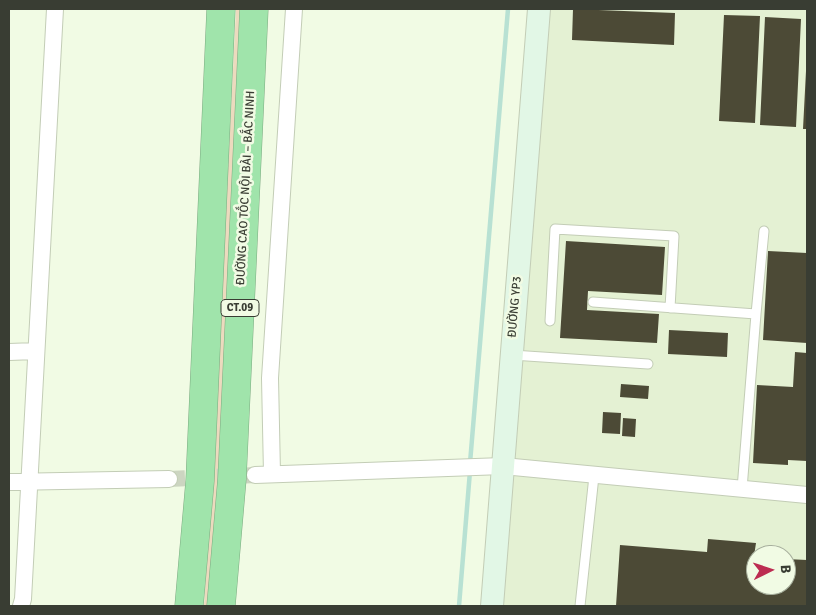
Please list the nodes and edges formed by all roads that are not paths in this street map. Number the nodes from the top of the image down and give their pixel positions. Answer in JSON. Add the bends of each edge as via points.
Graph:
{"nodes":[{"id":1,"x":55,"y":9,"type":"edge"},
{"id":2,"x":213,"y":9,"type":"edge"},
{"id":3,"x":221,"y":9,"type":"edge"},
{"id":4,"x":254,"y":9,"type":"edge"},
{"id":5,"x":294,"y":9,"type":"edge"},
{"id":6,"x":539,"y":9,"type":"edge"},
{"id":7,"x":214,"y":167,"type":"junction"},
{"id":8,"x":764,"y":231,"type":"dead end"},
{"id":9,"x":593,"y":302,"type":"dead end"},
{"id":10,"x":670,"y":308,"type":"junction"},
{"id":11,"x":756,"y":314,"type":"junction"},
{"id":12,"x":550,"y":321,"type":"dead end"},
{"id":13,"x":9,"y":352,"type":"edge"},
{"id":14,"x":36,"y":352,"type":"junction"},
{"id":15,"x":512,"y":355,"type":"junction"},
{"id":16,"x":648,"y":364,"type":"dead end"},
{"id":17,"x":503,"y":466,"type":"junction"},
{"id":18,"x":272,"y":474,"type":"junction"},
{"id":19,"x":255,"y":475,"type":"tunnel mouth"},
{"id":20,"x":594,"y":476,"type":"junction"},
{"id":21,"x":169,"y":479,"type":"tunnel mouth"},
{"id":22,"x":30,"y":481,"type":"junction"},
{"id":23,"x":9,"y":482,"type":"edge"},
{"id":24,"x":742,"y":489,"type":"junction"},
{"id":25,"x":807,"y":495,"type":"edge"},
{"id":26,"x":21,"y":606,"type":"edge"},
{"id":27,"x":189,"y":606,"type":"edge"},
{"id":28,"x":221,"y":606,"type":"edge"},
{"id":29,"x":492,"y":606,"type":"edge"},
{"id":30,"x":580,"y":606,"type":"edge"}],
"edges":[{"from":1,"to":14,"type":"street"},
{"from":2,"to":7,"type":"highway"},
{"from":3,"to":7,"type":"highway","number":"CT.09"},
{"from":4,"to":28,"type":"highway","name":"ĐƯỜNG CAO TỐC NỘI BÀI – BẮC NINH","number":"CT.09","via":[[232,480]]},
{"from":5,"to":18,"type":"street","via":[[270,378]]},
{"from":6,"to":15,"type":"street","name":"ĐƯỜNG YP3"},
{"from":7,"to":27,"type":"highway","number":"CT.09","via":[[200,481]]},
{"from":8,"to":11,"type":"lane"},
{"from":9,"to":10,"type":"lane"},
{"from":10,"to":11,"type":"lane"},
{"from":10,"to":12,"type":"lane","via":[[674,236],[555,229]]},
{"from":11,"to":24,"type":"lane"},
{"from":13,"to":14,"type":"street"},
{"from":14,"to":22,"type":"street"},
{"from":15,"to":16,"type":"lane"},
{"from":15,"to":17,"type":"street","name":"ĐƯỜNG YP3"},
{"from":17,"to":18,"type":"street"},
{"from":17,"to":20,"type":"street"},
{"from":17,"to":29,"type":"street","name":"ĐƯỜNG YP3"},
{"from":18,"to":19,"type":"street"},
{"from":20,"to":24,"type":"street"},
{"from":20,"to":30,"type":"lane"},
{"from":21,"to":22,"type":"street"},
{"from":22,"to":23,"type":"street"},
{"from":22,"to":26,"type":"street"},
{"from":24,"to":25,"type":"street"}]}
